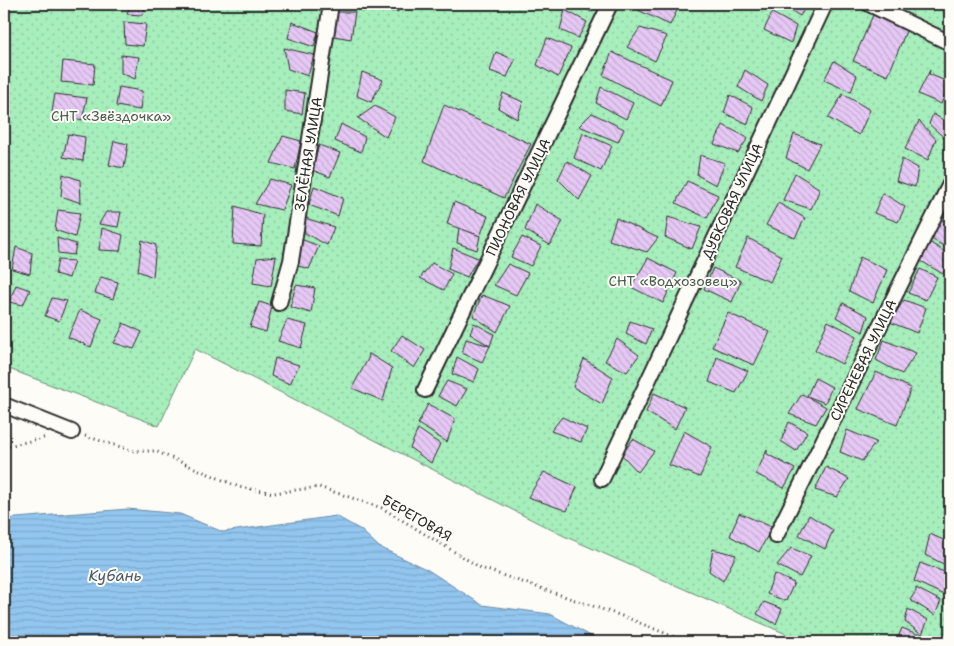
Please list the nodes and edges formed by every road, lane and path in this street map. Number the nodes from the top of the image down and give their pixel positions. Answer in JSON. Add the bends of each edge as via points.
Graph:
{"nodes":[{"id":1,"x":331,"y":4,"type":"edge"},
{"id":2,"x":610,"y":4,"type":"edge"},
{"id":3,"x":825,"y":4,"type":"edge"},
{"id":4,"x":869,"y":4,"type":"edge"},
{"id":5,"x":950,"y":42,"type":"edge"},
{"id":6,"x":950,"y":184,"type":"edge"},
{"id":7,"x":279,"y":303,"type":"dead end"},
{"id":8,"x":425,"y":390,"type":"dead end"},
{"id":9,"x":4,"y":405,"type":"edge"},
{"id":10,"x":72,"y":432,"type":"junction"},
{"id":11,"x":4,"y":447,"type":"edge"},
{"id":12,"x":602,"y":479,"type":"dead end"},
{"id":13,"x":776,"y":536,"type":"dead end"},
{"id":14,"x":687,"y":642,"type":"edge"}],
"edges":[{"from":1,"to":7,"type":"street","name":"ЗЕЛЁНАЯ УЛИЦА","via":[[291,260]]},
{"from":2,"to":8,"type":"street","name":"ПИОНОВАЯ УЛИЦА"},
{"from":3,"to":12,"type":"street","name":"ДУБКОВАЯ УЛИЦА"},
{"from":4,"to":5,"type":"street"},
{"from":6,"to":13,"type":"street","name":"СИРЕНЕВАЯ УЛИЦА"},
{"from":9,"to":10,"type":"street"},
{"from":10,"to":11,"type":"path"},
{"from":10,"to":14,"type":"path","name":"БЕРЕГОВАЯ","via":[[134,451],[155,451],[239,487],[274,493],[319,487],[382,508],[482,568]]}]}
